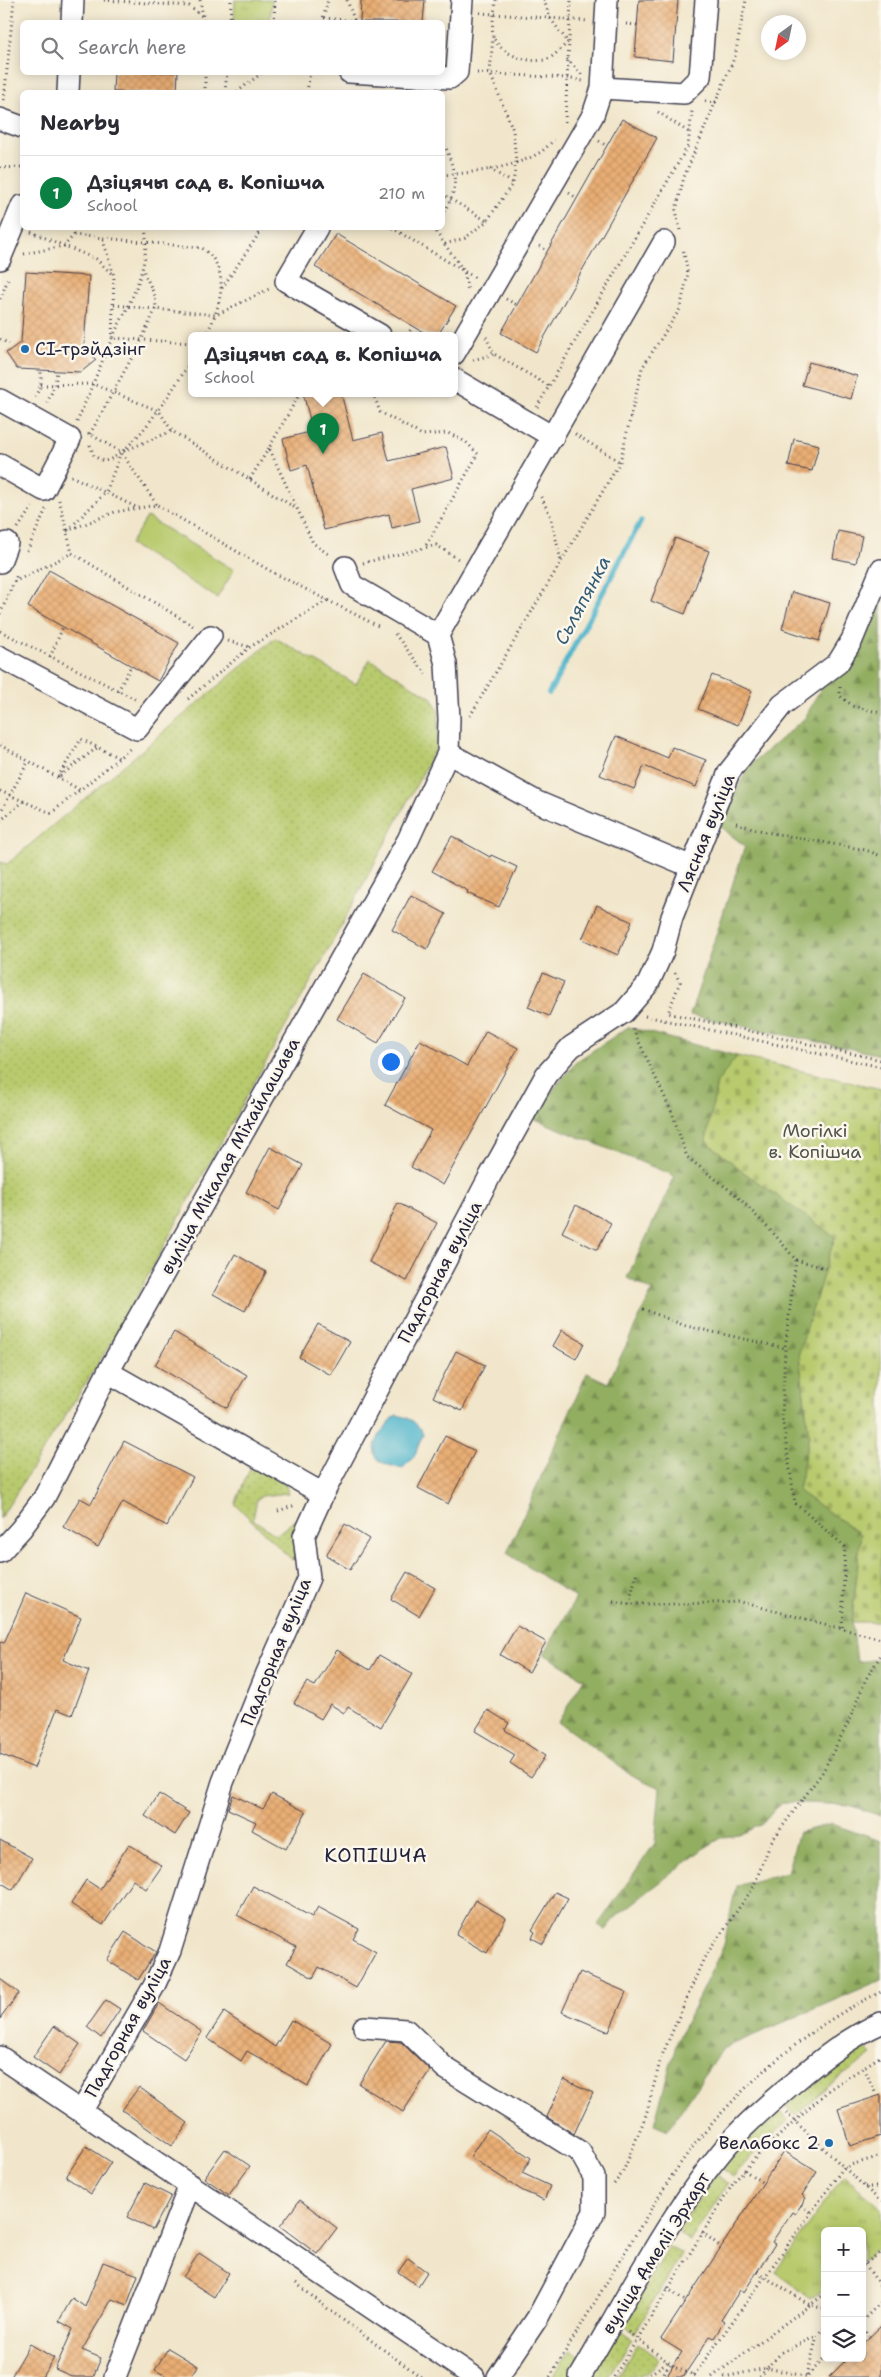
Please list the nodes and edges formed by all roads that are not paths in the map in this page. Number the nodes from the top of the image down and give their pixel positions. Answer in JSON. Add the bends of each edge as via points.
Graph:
{"nodes":[{"id":1,"x":73,"y":0,"type":"edge"},
{"id":2,"x":608,"y":0,"type":"edge"},
{"id":3,"x":706,"y":0,"type":"edge"},
{"id":4,"x":461,"y":6,"type":"edge"},
{"id":5,"x":72,"y":20,"type":"edge"},
{"id":6,"x":69,"y":75,"type":"edge"},
{"id":7,"x":360,"y":75,"type":"edge"},
{"id":8,"x":394,"y":84,"type":"edge"},
{"id":9,"x":602,"y":88,"type":"junction"},
{"id":10,"x":68,"y":90,"type":"edge"},
{"id":11,"x":1,"y":113,"type":"edge"},
{"id":12,"x":20,"y":127,"type":"edge"},
{"id":13,"x":18,"y":216,"type":"edge"},
{"id":14,"x":316,"y":230,"type":"edge"},
{"id":15,"x":676,"y":242,"type":"road end"},
{"id":16,"x":9,"y":257,"type":"edge"},
{"id":17,"x":375,"y":332,"type":"edge"},
{"id":18,"x":458,"y":365,"type":"edge"},
{"id":19,"x":0,"y":400,"type":"edge"},
{"id":20,"x":556,"y":431,"type":"junction"},
{"id":21,"x":0,"y":464,"type":"edge"},
{"id":22,"x":345,"y":567,"type":"road end"},
{"id":23,"x":881,"y":570,"type":"edge"},
{"id":24,"x":438,"y":635,"type":"junction"},
{"id":25,"x":211,"y":636,"type":"road end"},
{"id":26,"x":0,"y":657,"type":"edge"},
{"id":27,"x":448,"y":753,"type":"junction"},
{"id":28,"x":692,"y":867,"type":"junction"},
{"id":29,"x":571,"y":1047,"type":"joint"},
{"id":30,"x":108,"y":1372,"type":"junction"},
{"id":31,"x":323,"y":1494,"type":"junction"},
{"id":32,"x":0,"y":1552,"type":"edge"},
{"id":33,"x":881,"y":2024,"type":"edge"},
{"id":34,"x":364,"y":2026,"type":"dead end"},
{"id":35,"x":0,"y":2057,"type":"edge"},
{"id":36,"x":81,"y":2112,"type":"junction"},
{"id":37,"x":190,"y":2185,"type":"junction"},
{"id":38,"x":115,"y":2377,"type":"edge"},
{"id":39,"x":474,"y":2377,"type":"edge"},
{"id":40,"x":498,"y":2377,"type":"edge"},
{"id":41,"x":580,"y":2377,"type":"edge"}],
"edges":[{"from":1,"to":5,"type":"street"},
{"from":2,"to":9,"type":"street","via":[[614,23]]},
{"from":3,"to":9,"type":"street","via":[[700,77],[684,93]]},
{"from":4,"to":8,"type":"street","via":[[457,72],[450,78]]},
{"from":6,"to":10,"type":"street"},
{"from":7,"to":8,"type":"street"},
{"from":9,"to":18,"type":"street","via":[[593,115]]},
{"from":11,"to":12,"type":"street"},
{"from":13,"to":16,"type":"street"},
{"from":14,"to":17,"type":"street","via":[[286,281]]},
{"from":15,"to":20,"type":"street"},
{"from":18,"to":20,"type":"street"},
{"from":19,"to":21,"type":"street","via":[[35,412],[82,438],[50,498]]},
{"from":20,"to":24,"type":"street"},
{"from":22,"to":24,"type":"street","via":[[352,585]]},
{"from":23,"to":28,"type":"street","name":"Лясная вуліца","via":[[852,640],[838,663],[782,705],[729,772]]},
{"from":24,"to":27,"type":"street","via":[[446,664],[450,719]]},
{"from":25,"to":26,"type":"street","via":[[137,729]]},
{"from":27,"to":28,"type":"street","via":[[537,802]]},
{"from":27,"to":30,"type":"street","name":"вуліца Мікалая Міхайлашава","via":[[408,840]]},
{"from":28,"to":29,"type":"street","name":"Лясная вуліца","via":[[648,984],[624,1012]]},
{"from":29,"to":31,"type":"street","name":"Падгорная вуліца","via":[[546,1075]]},
{"from":30,"to":31,"type":"street"},
{"from":30,"to":32,"type":"street","name":"вуліца Мікалая Міхайлашава","via":[[44,1498]]},
{"from":31,"to":36,"type":"street","name":"Падгорная вуліца","via":[[304,1536],[309,1578],[223,1782],[170,1951],[150,1994]]},
{"from":33,"to":41,"type":"street","name":"вуліца Амеліі Эрхарт","via":[[809,2069],[731,2142],[693,2190]]},
{"from":34,"to":40,"type":"street","via":[[406,2030],[446,2068],[580,2152],[594,2178],[594,2212],[538,2317]]},
{"from":35,"to":36,"type":"street","name":"Падгорная вуліца"},
{"from":36,"to":37,"type":"street","name":"Падгорная вуліца"},
{"from":37,"to":38,"type":"street"},
{"from":37,"to":39,"type":"street","name":"Падгорная вуліца"}]}
